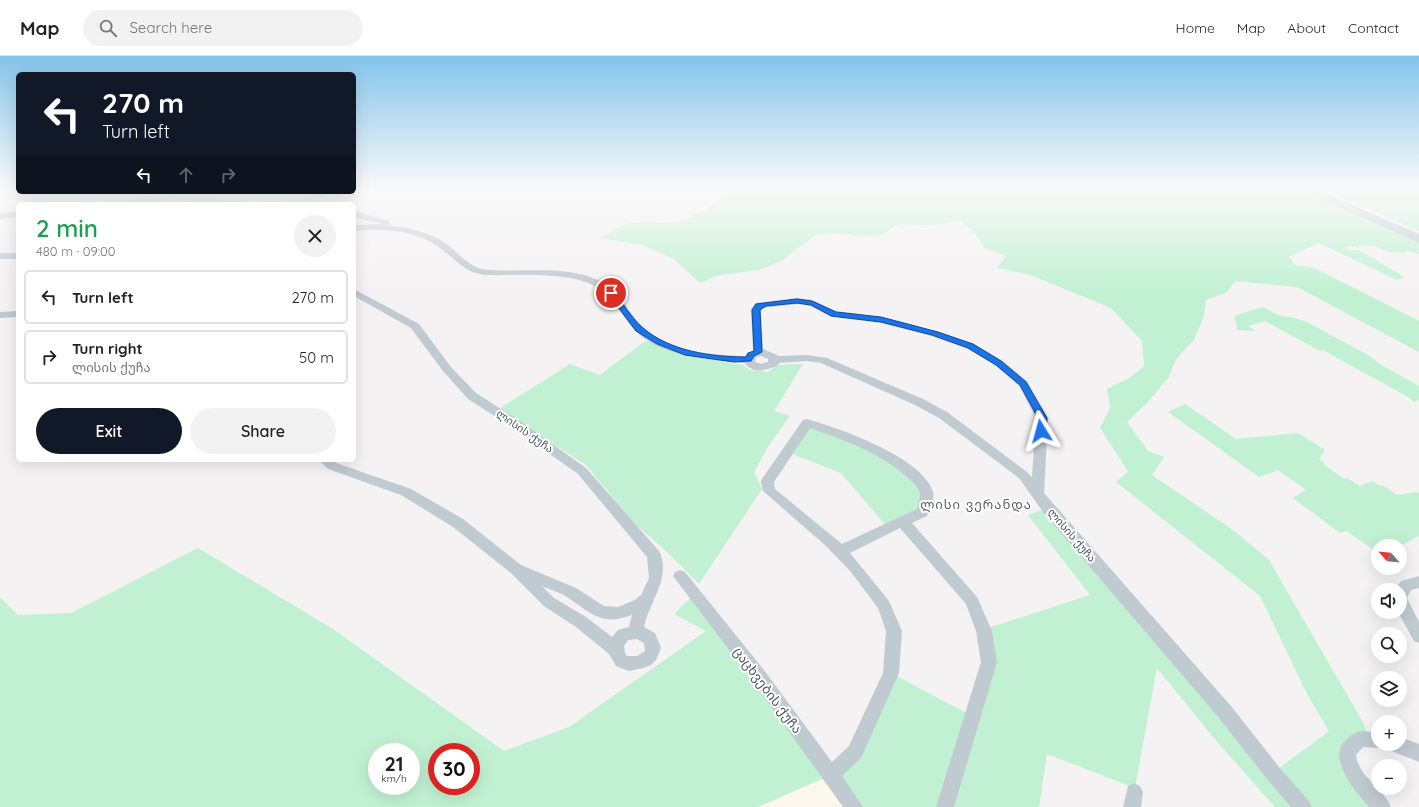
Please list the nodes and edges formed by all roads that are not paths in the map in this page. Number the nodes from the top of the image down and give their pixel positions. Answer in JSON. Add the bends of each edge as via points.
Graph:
{"nodes":[{"id":1,"x":386,"y":223,"type":"edge"},
{"id":2,"x":1383,"y":223,"type":"edge"},
{"id":3,"x":356,"y":228,"type":"edge"},
{"id":4,"x":399,"y":228,"type":"junction"},
{"id":5,"x":1419,"y":239,"type":"edge"},
{"id":6,"x":0,"y":256,"type":"edge"},
{"id":7,"x":16,"y":256,"type":"edge"},
{"id":8,"x":356,"y":293,"type":"edge"},
{"id":9,"x":16,"y":314,"type":"edge"},
{"id":10,"x":0,"y":315,"type":"edge"},
{"id":11,"x":753,"y":356,"type":"junction"},
{"id":12,"x":775,"y":360,"type":"junction"},
{"id":13,"x":327,"y":462,"type":"edge"},
{"id":14,"x":1037,"y":494,"type":"junction"},
{"id":15,"x":902,"y":522,"type":"junction"},
{"id":16,"x":840,"y":551,"type":"junction"},
{"id":17,"x":516,"y":568,"type":"junction"},
{"id":18,"x":680,"y":576,"type":"dead end"},
{"id":19,"x":1419,"y":582,"type":"edge"},
{"id":20,"x":1407,"y":585,"type":"edge"},
{"id":21,"x":648,"y":597,"type":"junction"},
{"id":22,"x":1407,"y":614,"type":"edge"},
{"id":23,"x":635,"y":632,"type":"junction"},
{"id":24,"x":1419,"y":636,"type":"edge"},
{"id":25,"x":616,"y":650,"type":"junction"},
{"id":26,"x":1371,"y":740,"type":"edge"},
{"id":27,"x":1407,"y":748,"type":"edge"},
{"id":28,"x":1419,"y":753,"type":"edge"},
{"id":29,"x":831,"y":775,"type":"junction"},
{"id":30,"x":854,"y":807,"type":"edge"},
{"id":31,"x":945,"y":807,"type":"edge"},
{"id":32,"x":1303,"y":807,"type":"edge"},
{"id":33,"x":1382,"y":807,"type":"edge"}],
"edges":[{"from":1,"to":4,"type":"street"},
{"from":2,"to":5,"type":"main road"},
{"from":3,"to":4,"type":"street"},
{"from":4,"to":11,"type":"street","via":[[440,244],[456,259],[478,271],[581,277],[596,282],[611,293],[639,329],[660,343],[685,352],[734,360]]},
{"from":6,"to":7,"type":"street"},
{"from":8,"to":21,"type":"street","name":"ლისის ქუჩა","via":[[415,326],[447,369],[472,396],[582,471],[654,555],[656,578]]},
{"from":9,"to":10,"type":"street"},
{"from":11,"to":12,"type":"street","via":[[767,352]]},
{"from":11,"to":12,"type":"street","via":[[751,364],[760,368],[771,366]]},
{"from":11,"to":14,"type":"street","via":[[756,310],[759,305],[797,301],[812,304],[834,314],[881,320],[970,346],[998,363],[1023,384],[1042,418]]},
{"from":12,"to":14,"type":"street","name":"ლისის ქუჩა","via":[[823,360],[919,402],[943,415],[1022,475]]},
{"from":13,"to":17,"type":"street","name":"ლისის ქუჩა","via":[[332,466],[406,492],[458,522],[490,550]]},
{"from":14,"to":32,"type":"street","name":"ლისის ქუჩა","via":[[1225,712]]},
{"from":15,"to":16,"type":"street"},
{"from":15,"to":16,"type":"street","via":[[922,512],[926,502],[926,492],[918,479],[894,459],[864,442],[807,423],[767,482],[767,487]]},
{"from":15,"to":31,"type":"street","via":[[972,601],[984,631],[989,662]]},
{"from":16,"to":29,"type":"street","via":[[884,605],[894,631],[891,672],[855,752]]},
{"from":17,"to":21,"type":"street","name":"ლისის ქუჩა","via":[[572,592],[603,613],[624,613]]},
{"from":17,"to":25,"type":"street","name":"ლისის ქუჩა","via":[[549,602],[591,629]]},
{"from":18,"to":29,"type":"street","name":"ცაცხვების ქუჩა","via":[[758,675]]},
{"from":19,"to":20,"type":"street"},
{"from":21,"to":23,"type":"street","name":"ლისის ქუჩა"},
{"from":22,"to":24,"type":"street"},
{"from":23,"to":25,"type":"street","via":[[619,640]]},
{"from":23,"to":25,"type":"street","via":[[646,634],[652,643],[653,648],[648,658],[631,664],[620,660]]},
{"from":26,"to":33,"type":"street","via":[[1360,740],[1350,747],[1348,757],[1350,768],[1358,782]]},
{"from":27,"to":28,"type":"street"},
{"from":29,"to":30,"type":"street","name":"ცაცხვების ქუჩა"}]}
